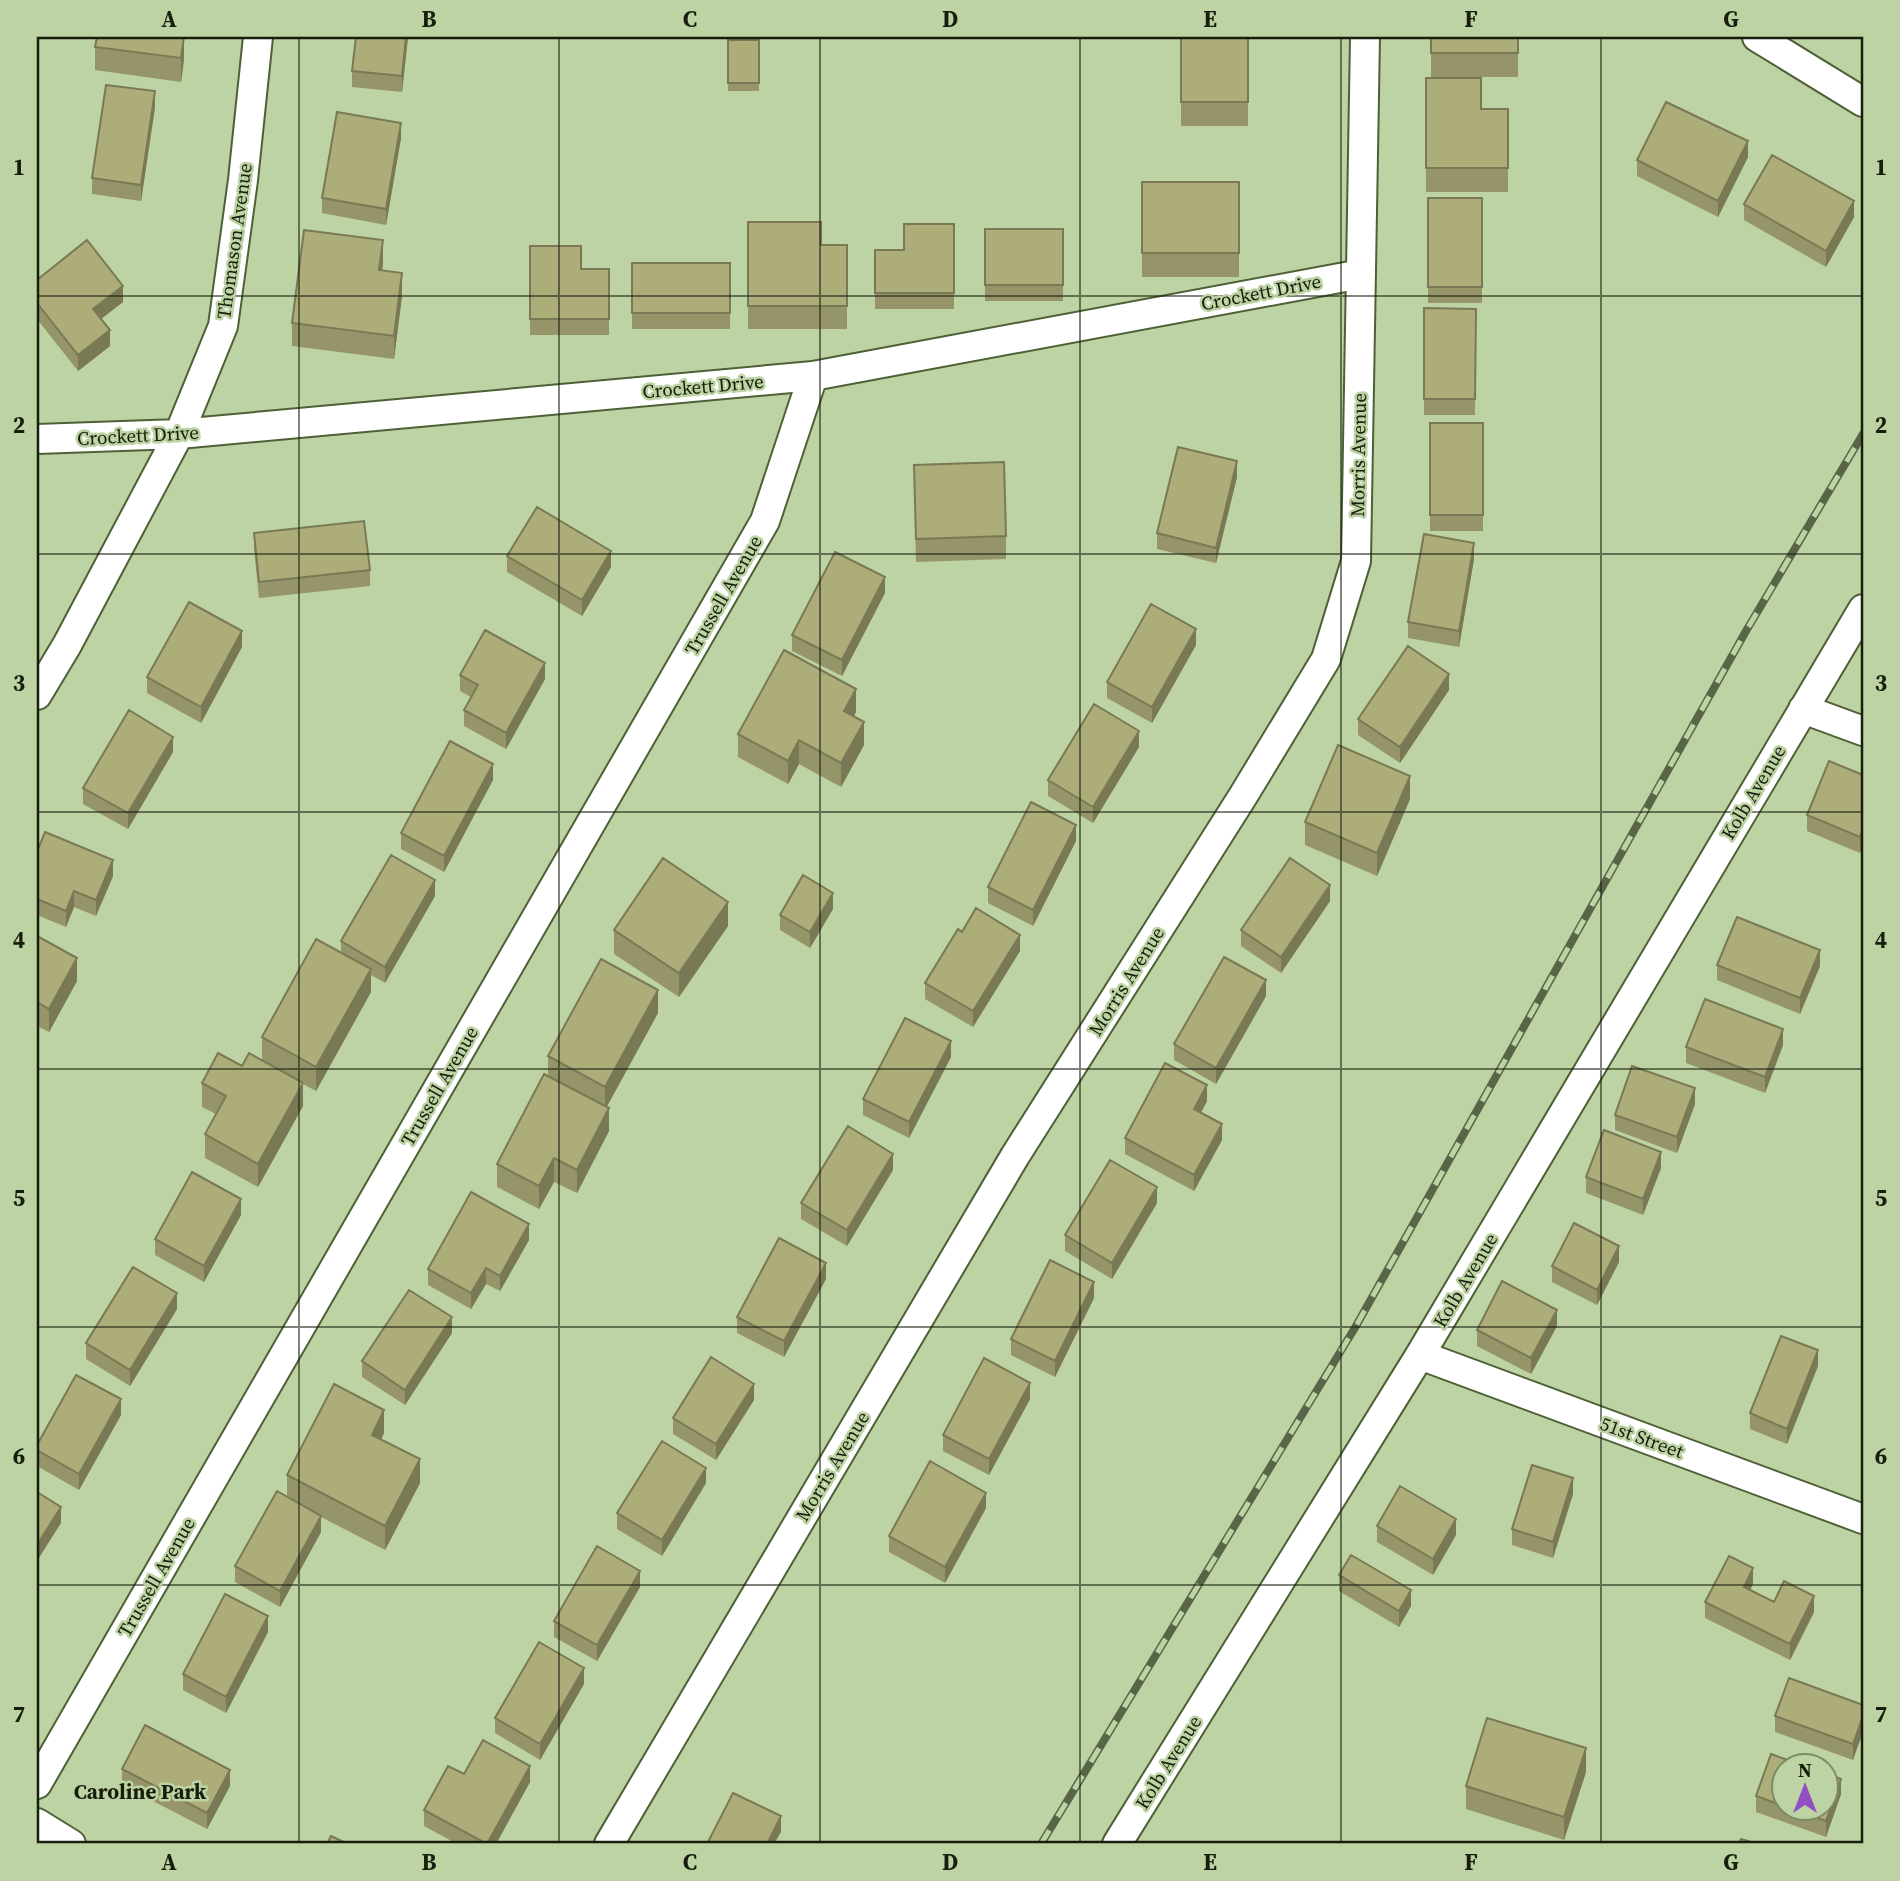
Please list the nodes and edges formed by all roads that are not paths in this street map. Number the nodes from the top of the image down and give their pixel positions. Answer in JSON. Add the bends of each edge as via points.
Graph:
{"nodes":[{"id":1,"x":258,"y":37,"type":"edge"},
{"id":2,"x":1365,"y":37,"type":"edge"},
{"id":3,"x":1757,"y":37,"type":"edge"},
{"id":4,"x":1863,"y":102,"type":"edge"},
{"id":5,"x":1361,"y":274,"type":"junction"},
{"id":6,"x":813,"y":376,"type":"junction"},
{"id":7,"x":179,"y":434,"type":"junction"},
{"id":8,"x":37,"y":439,"type":"edge"},
{"id":9,"x":1863,"y":609,"type":"edge"},
{"id":10,"x":37,"y":695,"type":"edge"},
{"id":11,"x":1802,"y":709,"type":"junction"},
{"id":12,"x":1863,"y":731,"type":"edge"},
{"id":13,"x":1420,"y":1355,"type":"junction"},
{"id":14,"x":1863,"y":1519,"type":"edge"},
{"id":15,"x":37,"y":1784,"type":"edge"},
{"id":16,"x":37,"y":1823,"type":"edge"},
{"id":17,"x":71,"y":1844,"type":"edge"},
{"id":18,"x":609,"y":1844,"type":"edge"},
{"id":19,"x":1117,"y":1844,"type":"edge"}],
"edges":[{"from":1,"to":7,"type":"street","name":"Thomason Avenue","via":[[223,326]]},
{"from":2,"to":5,"type":"street","name":"Morris Avenue"},
{"from":3,"to":4,"type":"street"},
{"from":5,"to":6,"type":"street","name":"Crockett Drive"},
{"from":5,"to":18,"type":"street","name":"Morris Avenue","via":[[1356,561],[1326,659],[1015,1156]]},
{"from":6,"to":7,"type":"street","name":"Crockett Drive"},
{"from":6,"to":15,"type":"street","name":"Trussell Avenue","via":[[765,521]]},
{"from":7,"to":8,"type":"street","name":"Crockett Drive"},
{"from":7,"to":10,"type":"street","name":"Thomason Avenue"},
{"from":9,"to":11,"type":"street","name":"Kolb Avenue"},
{"from":11,"to":12,"type":"street"},
{"from":11,"to":13,"type":"street","name":"Kolb Avenue"},
{"from":13,"to":14,"type":"street","name":"51st Street"},
{"from":13,"to":19,"type":"street","name":"Kolb Avenue"},
{"from":16,"to":17,"type":"street"}]}
